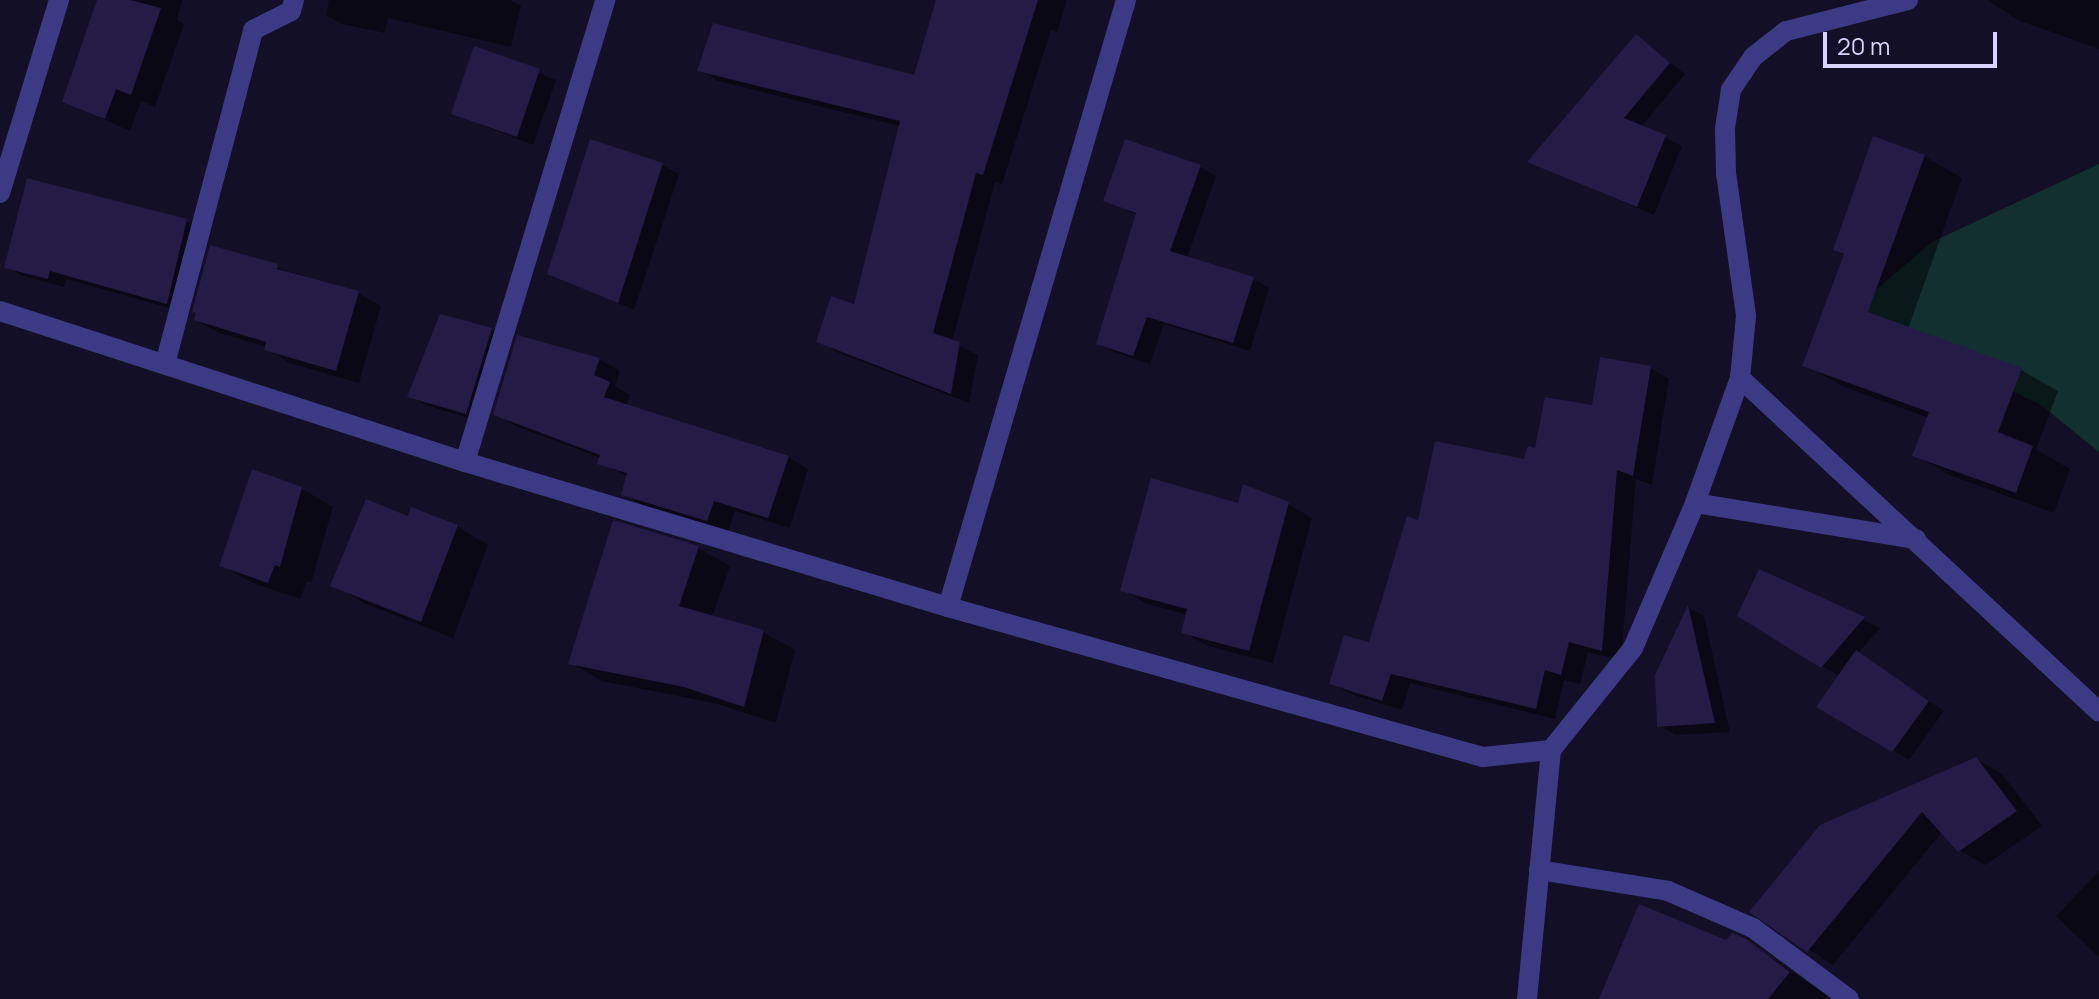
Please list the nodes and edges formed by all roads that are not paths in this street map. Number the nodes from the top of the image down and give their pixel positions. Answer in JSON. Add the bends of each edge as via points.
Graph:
{"nodes":[{"id":1,"x":59,"y":0,"type":"edge"},
{"id":2,"x":294,"y":0,"type":"edge"},
{"id":3,"x":605,"y":0,"type":"edge"},
{"id":4,"x":1126,"y":0,"type":"edge"},
{"id":5,"x":1908,"y":0,"type":"edge"},
{"id":6,"x":0,"y":193,"type":"edge"},
{"id":7,"x":0,"y":311,"type":"edge"},
{"id":8,"x":165,"y":364,"type":"junction"},
{"id":9,"x":1740,"y":378,"type":"junction"},
{"id":10,"x":465,"y":462,"type":"junction"},
{"id":11,"x":1695,"y":503,"type":"junction"},
{"id":12,"x":1917,"y":539,"type":"junction"},
{"id":13,"x":948,"y":607,"type":"junction"},
{"id":14,"x":2099,"y":712,"type":"edge"},
{"id":15,"x":1551,"y":750,"type":"junction"},
{"id":16,"x":1539,"y":870,"type":"junction"},
{"id":17,"x":1527,"y":999,"type":"edge"},
{"id":18,"x":1849,"y":999,"type":"edge"}],
"edges":[{"from":1,"to":6,"type":"street"},
{"from":2,"to":8,"type":"street","via":[[291,11],[253,30]]},
{"from":3,"to":10,"type":"street"},
{"from":4,"to":13,"type":"street"},
{"from":5,"to":9,"type":"street","via":[[1786,31],[1753,57],[1731,90],[1726,173],[1746,316]]},
{"from":7,"to":8,"type":"street"},
{"from":8,"to":10,"type":"street"},
{"from":9,"to":11,"type":"street"},
{"from":9,"to":12,"type":"street"},
{"from":10,"to":13,"type":"street"},
{"from":11,"to":12,"type":"street"},
{"from":11,"to":15,"type":"street","via":[[1633,648]]},
{"from":12,"to":14,"type":"street"},
{"from":13,"to":15,"type":"street","via":[[1483,757]]},
{"from":15,"to":16,"type":"street"},
{"from":16,"to":17,"type":"street"},
{"from":16,"to":18,"type":"street","via":[[1668,891],[1753,928]]}]}
